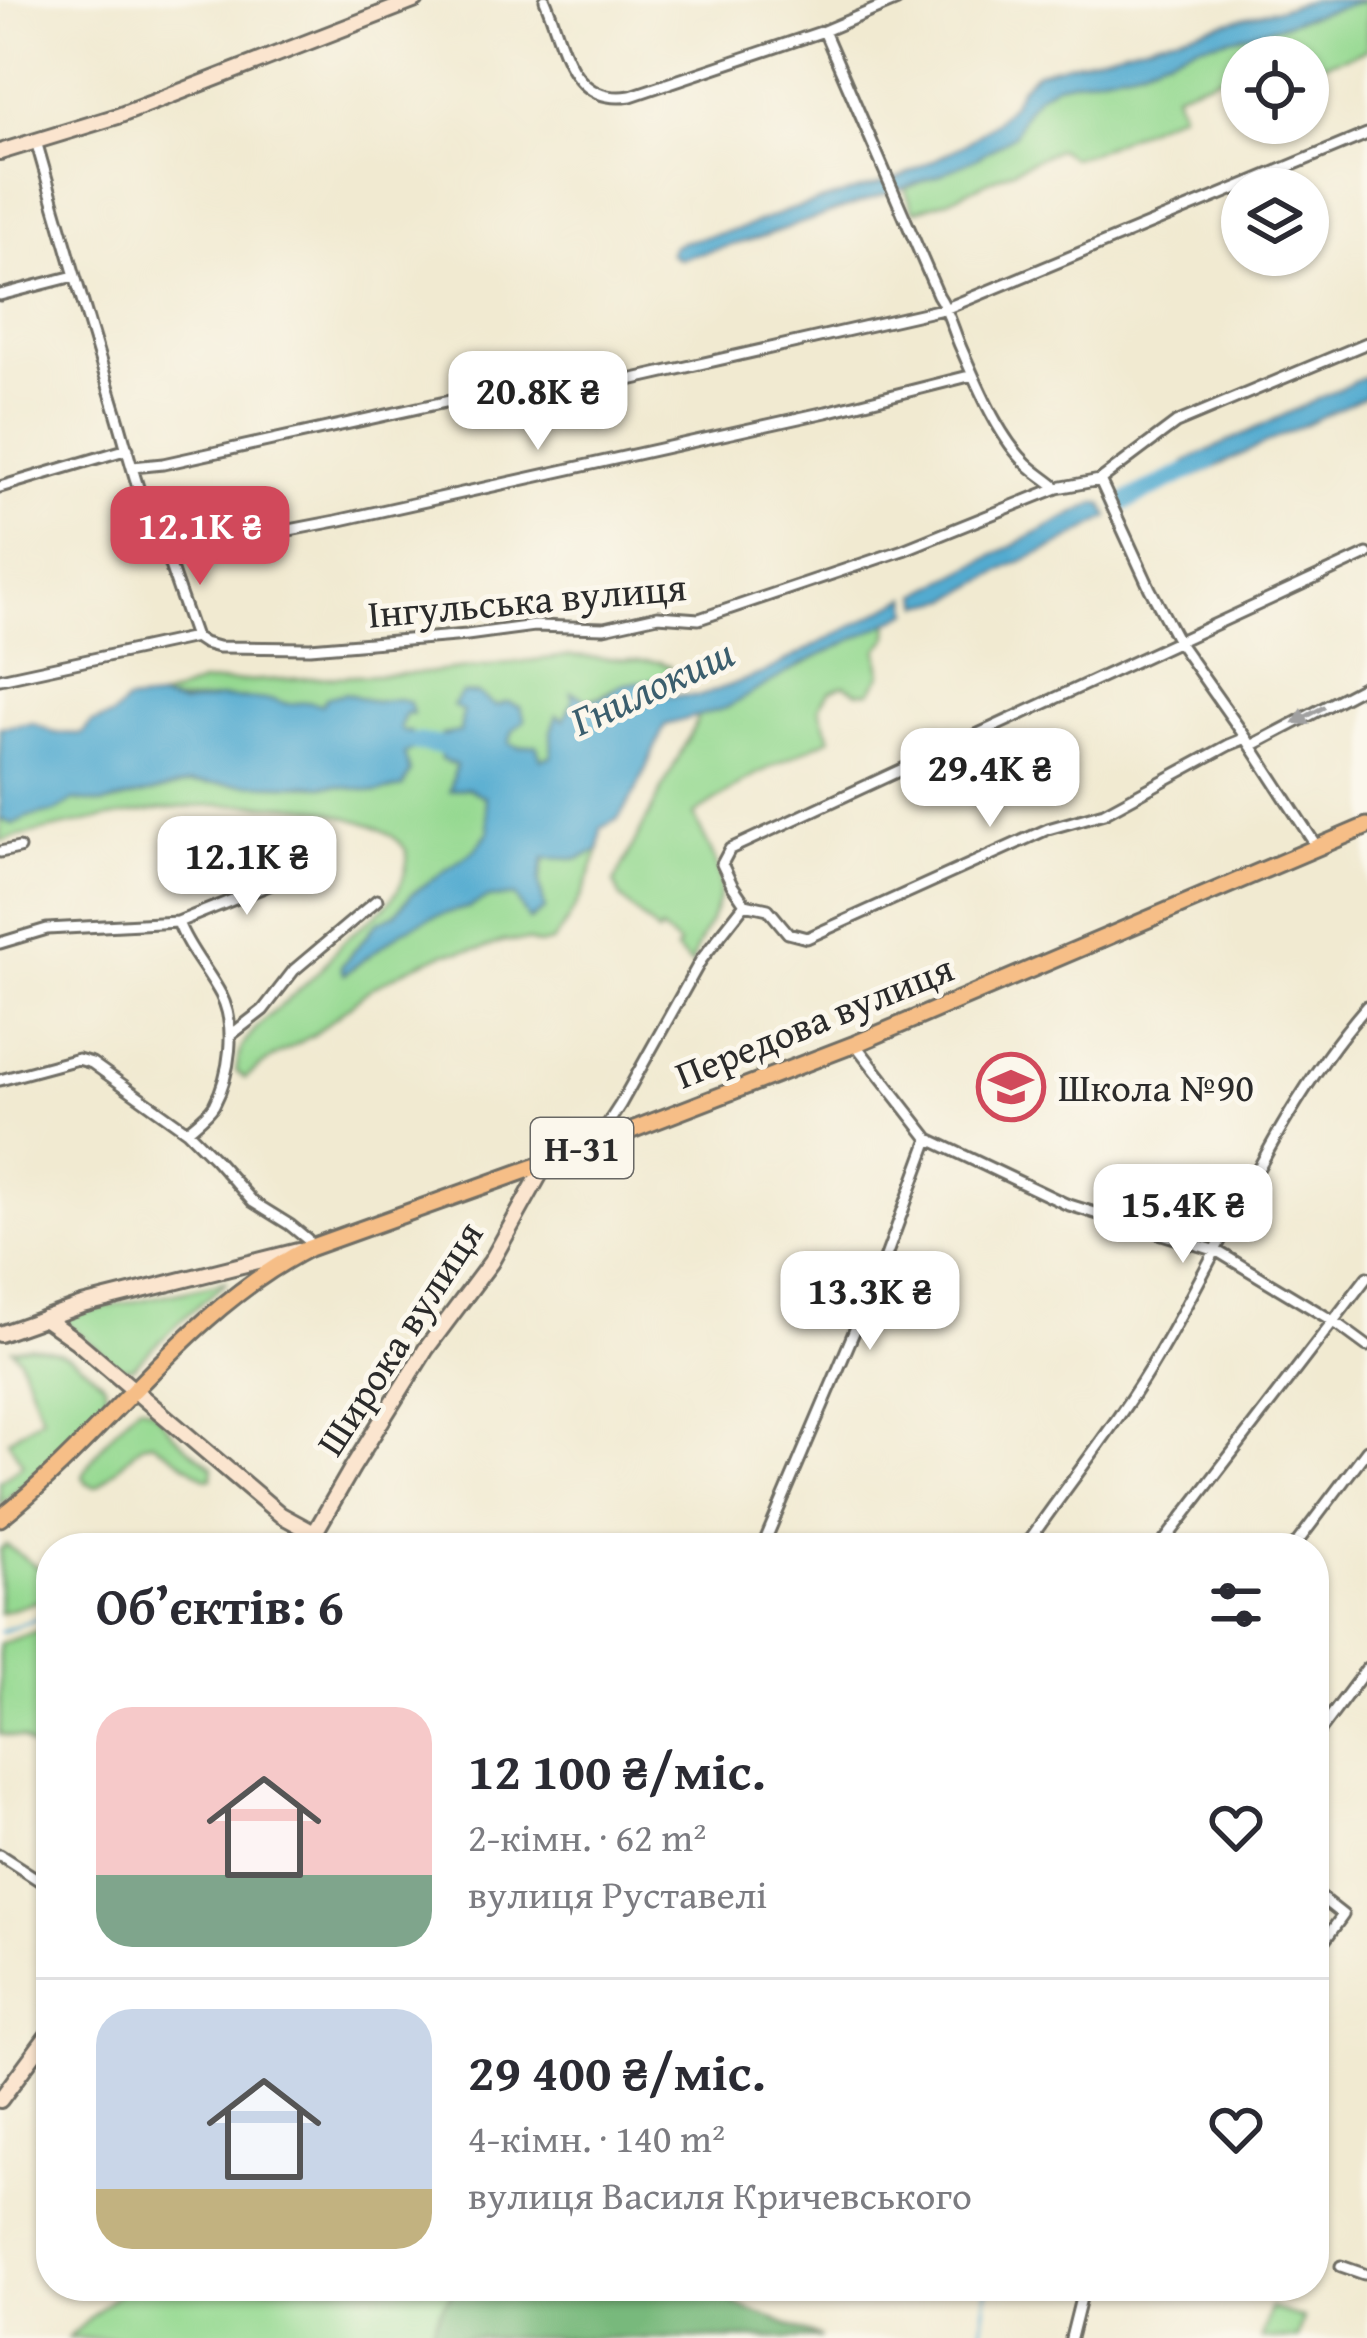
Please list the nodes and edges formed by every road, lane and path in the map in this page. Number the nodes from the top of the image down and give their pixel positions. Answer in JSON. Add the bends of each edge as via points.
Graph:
{"nodes":[{"id":1,"x":416,"y":0,"type":"edge"},
{"id":2,"x":545,"y":0,"type":"edge"},
{"id":3,"x":897,"y":0,"type":"edge"},
{"id":4,"x":824,"y":32,"type":"junction"},
{"id":5,"x":1367,"y":134,"type":"edge"},
{"id":6,"x":36,"y":141,"type":"junction"},
{"id":7,"x":0,"y":152,"type":"edge"},
{"id":8,"x":74,"y":276,"type":"junction"},
{"id":9,"x":0,"y":295,"type":"edge"},
{"id":10,"x":947,"y":308,"type":"junction"},
{"id":11,"x":1367,"y":343,"type":"edge"},
{"id":12,"x":973,"y":375,"type":"junction"},
{"id":13,"x":128,"y":449,"type":"junction"},
{"id":14,"x":133,"y":467,"type":"junction"},
{"id":15,"x":1100,"y":480,"type":"junction"},
{"id":16,"x":0,"y":487,"type":"edge"},
{"id":17,"x":1058,"y":488,"type":"junction"},
{"id":18,"x":166,"y":554,"type":"junction"},
{"id":19,"x":1367,"y":554,"type":"edge"},
{"id":20,"x":196,"y":637,"type":"junction"},
{"id":21,"x":1179,"y":643,"type":"junction"},
{"id":22,"x":0,"y":679,"type":"edge"},
{"id":23,"x":1367,"y":685,"type":"edge"},
{"id":24,"x":1248,"y":742,"type":"junction"},
{"id":25,"x":1367,"y":826,"type":"edge"},
{"id":26,"x":20,"y":848,"type":"dead end"},
{"id":27,"x":1317,"y":848,"type":"junction"},
{"id":28,"x":0,"y":852,"type":"edge"},
{"id":29,"x":298,"y":872,"type":"dead end"},
{"id":30,"x":376,"y":900,"type":"dead end"},
{"id":31,"x":746,"y":904,"type":"junction"},
{"id":32,"x":178,"y":922,"type":"junction"},
{"id":33,"x":0,"y":943,"type":"edge"},
{"id":34,"x":1367,"y":1006,"type":"edge"},
{"id":35,"x":232,"y":1034,"type":"junction"},
{"id":36,"x":854,"y":1044,"type":"junction"},
{"id":37,"x":0,"y":1080,"type":"edge"},
{"id":38,"x":187,"y":1131,"type":"junction"},
{"id":39,"x":929,"y":1138,"type":"junction"},
{"id":40,"x":596,"y":1142,"type":"junction"},
{"id":41,"x":546,"y":1163,"type":"junction"},
{"id":42,"x":309,"y":1248,"type":"junction"},
{"id":43,"x":1217,"y":1251,"type":"junction"},
{"id":44,"x":1367,"y":1276,"type":"edge"},
{"id":45,"x":44,"y":1318,"type":"junction"},
{"id":46,"x":1333,"y":1322,"type":"junction"},
{"id":47,"x":0,"y":1334,"type":"edge"},
{"id":48,"x":1367,"y":1346,"type":"edge"},
{"id":49,"x":133,"y":1391,"type":"junction"},
{"id":50,"x":1367,"y":1450,"type":"edge"},
{"id":51,"x":0,"y":1518,"type":"edge"},
{"id":52,"x":314,"y":1532,"type":"joint"},
{"id":53,"x":768,"y":1533,"type":"edge"},
{"id":54,"x":1035,"y":1533,"type":"edge"},
{"id":55,"x":1171,"y":1533,"type":"edge"},
{"id":56,"x":1304,"y":1533,"type":"edge"},
{"id":57,"x":1367,"y":1668,"type":"edge"},
{"id":58,"x":1329,"y":1719,"type":"edge"},
{"id":59,"x":0,"y":1855,"type":"edge"},
{"id":60,"x":36,"y":1878,"type":"edge"},
{"id":61,"x":1329,"y":1904,"type":"edge"},
{"id":62,"x":1329,"y":1934,"type":"edge"},
{"id":63,"x":36,"y":2051,"type":"edge"},
{"id":64,"x":0,"y":2100,"type":"edge"},
{"id":65,"x":1341,"y":2266,"type":"dead end"},
{"id":66,"x":1364,"y":2274,"type":"dead end"},
{"id":67,"x":1080,"y":2301,"type":"edge"},
{"id":68,"x":1071,"y":2338,"type":"edge"}],
"edges":[{"from":1,"to":6,"type":"street"},
{"from":2,"to":4,"type":"street","via":[[575,77],[616,99]]},
{"from":3,"to":4,"type":"street"},
{"from":4,"to":10,"type":"street"},
{"from":5,"to":10,"type":"street"},
{"from":6,"to":7,"type":"street"},
{"from":6,"to":8,"type":"street"},
{"from":8,"to":9,"type":"street"},
{"from":8,"to":13,"type":"street"},
{"from":10,"to":12,"type":"street"},
{"from":10,"to":14,"type":"street","via":[[609,384],[551,395],[541,381]]},
{"from":11,"to":15,"type":"street","name":"Інгульська вулиця","via":[[1175,423]]},
{"from":12,"to":17,"type":"street","via":[[1025,463]]},
{"from":12,"to":18,"type":"street"},
{"from":13,"to":14,"type":"street"},
{"from":13,"to":16,"type":"street"},
{"from":14,"to":18,"type":"street"},
{"from":15,"to":17,"type":"street","name":"Інгульська вулиця"},
{"from":15,"to":21,"type":"street"},
{"from":17,"to":20,"type":"street","name":"Інгульська вулиця","via":[[699,619],[310,647],[218,647]]},
{"from":18,"to":20,"type":"street"},
{"from":19,"to":21,"type":"street"},
{"from":20,"to":22,"type":"street","name":"Інгульська вулиця"},
{"from":21,"to":24,"type":"street"},
{"from":21,"to":31,"type":"street","via":[[730,849],[722,864]]},
{"from":23,"to":24,"type":"street","one_way":true},
{"from":24,"to":27,"type":"street"},
{"from":24,"to":31,"type":"street","via":[[1228,745],[1104,813],[1048,829],[807,938],[788,934],[768,909]]},
{"from":25,"to":27,"type":"main road","name":"Передова вулиця","number":"Н-31"},
{"from":26,"to":28,"type":"street"},
{"from":27,"to":36,"type":"main road","name":"Передова вулиця","number":"Н-31"},
{"from":29,"to":32,"type":"street"},
{"from":30,"to":35,"type":"street"},
{"from":31,"to":40,"type":"street","via":[[700,960]]},
{"from":32,"to":33,"type":"street","via":[[47,929]]},
{"from":32,"to":35,"type":"street","via":[[224,1000]]},
{"from":34,"to":43,"type":"street","via":[[1280,1126]]},
{"from":35,"to":38,"type":"street","via":[[213,1107]]},
{"from":36,"to":39,"type":"street"},
{"from":36,"to":40,"type":"main road","name":"Передова вулиця","number":"Н-31"},
{"from":37,"to":38,"type":"street","via":[[79,1059]]},
{"from":38,"to":42,"type":"street"},
{"from":39,"to":43,"type":"street","via":[[1066,1204]]},
{"from":39,"to":53,"type":"street"},
{"from":40,"to":41,"type":"main road","name":"Передова вулиця","number":"Н-31"},
{"from":41,"to":42,"type":"main road","name":"Передова вулиця","number":"Н-31"},
{"from":41,"to":52,"type":"street","name":"Широка вулиця"},
{"from":42,"to":45,"type":"street","name":"Передова вулиця"},
{"from":42,"to":49,"type":"main road","number":"Н-31","via":[[215,1310]]},
{"from":43,"to":46,"type":"street"},
{"from":43,"to":54,"type":"street","via":[[1158,1356]]},
{"from":44,"to":46,"type":"street"},
{"from":45,"to":47,"type":"street","name":"Передова вулиця"},
{"from":45,"to":49,"type":"street"},
{"from":46,"to":48,"type":"street"},
{"from":46,"to":55,"type":"street"},
{"from":49,"to":51,"type":"main road","number":"Н-31"},
{"from":49,"to":52,"type":"street","via":[[280,1515]]},
{"from":50,"to":56,"type":"street"},
{"from":57,"to":58,"type":"street"},
{"from":59,"to":60,"type":"street"},
{"from":61,"to":62,"type":"street","via":[[1343,1915]]},
{"from":63,"to":64,"type":"street"},
{"from":65,"to":66,"type":"street"},
{"from":67,"to":68,"type":"street"}]}
